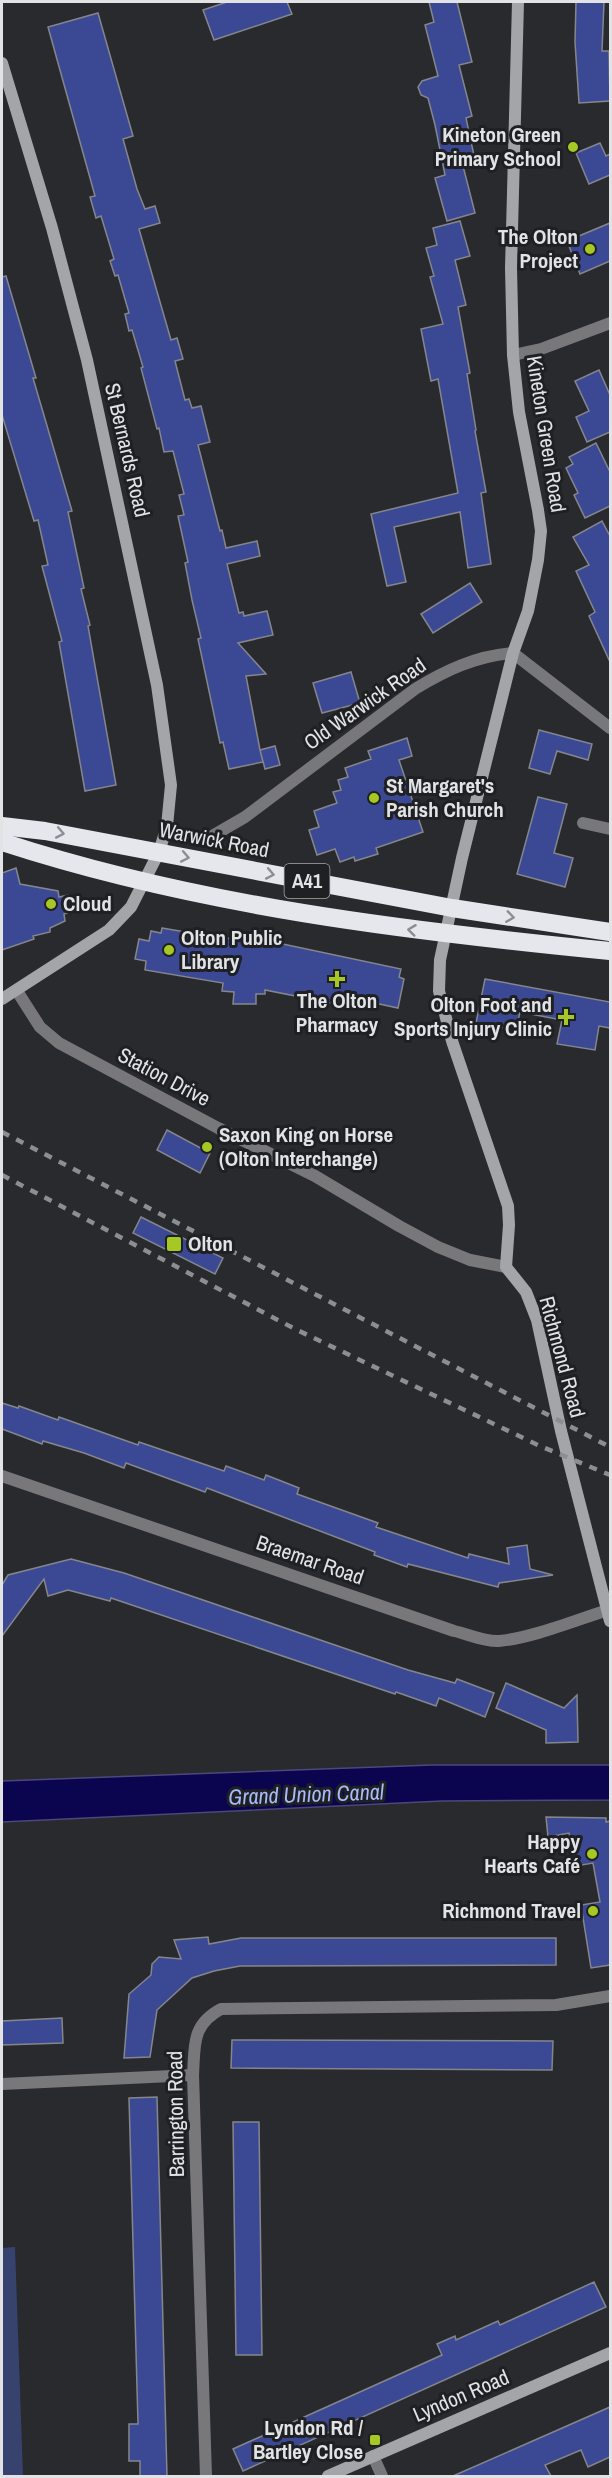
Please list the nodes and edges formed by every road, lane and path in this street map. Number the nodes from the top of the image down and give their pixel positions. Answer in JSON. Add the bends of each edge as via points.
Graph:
{"nodes":[{"id":1,"x":518,"y":2,"type":"edge"},
{"id":2,"x":2,"y":63,"type":"edge"},
{"id":3,"x":610,"y":323,"type":"edge"},
{"id":4,"x":513,"y":355,"type":"junction"},
{"id":5,"x":513,"y":654,"type":"junction"},
{"id":6,"x":610,"y":728,"type":"edge"},
{"id":7,"x":583,"y":823,"type":"dead end"},
{"id":8,"x":2,"y":826,"type":"edge"},
{"id":9,"x":610,"y":829,"type":"edge"},
{"id":10,"x":207,"y":839,"type":"dead end"},
{"id":11,"x":2,"y":842,"type":"edge"},
{"id":12,"x":159,"y":852,"type":"junction"},
{"id":13,"x":145,"y":880,"type":"junction"},
{"id":14,"x":452,"y":909,"type":"junction"},
{"id":15,"x":610,"y":932,"type":"edge"},
{"id":16,"x":445,"y":934,"type":"junction"},
{"id":17,"x":610,"y":951,"type":"edge"},
{"id":18,"x":17,"y":991,"type":"junction"},
{"id":19,"x":2,"y":999,"type":"edge"},
{"id":20,"x":506,"y":1267,"type":"junction"},
{"id":21,"x":3,"y":1479,"type":"edge"},
{"id":22,"x":609,"y":1616,"type":"edge"},
{"id":23,"x":610,"y":1996,"type":"edge"},
{"id":24,"x":193,"y":2075,"type":"junction"},
{"id":25,"x":2,"y":2084,"type":"edge"},
{"id":26,"x":610,"y":2353,"type":"edge"},
{"id":27,"x":374,"y":2456,"type":"junction"},
{"id":28,"x":206,"y":2476,"type":"edge"},
{"id":29,"x":328,"y":2476,"type":"edge"},
{"id":30,"x":382,"y":2476,"type":"edge"}],
"edges":[{"from":1,"to":4,"type":"street","name":"Kineton Green Road","via":[[511,268]]},
{"from":2,"to":12,"type":"street","name":"St Bernards Road","via":[[87,360],[157,685],[171,785],[168,826]]},
{"from":3,"to":4,"type":"street","via":[[541,349]]},
{"from":4,"to":5,"type":"street","name":"Kineton Green Road","via":[[519,412],[541,531],[528,611]]},
{"from":5,"to":6,"type":"street"},
{"from":5,"to":10,"type":"street","name":"Old Warwick Road","via":[[490,655],[435,677],[245,817]]},
{"from":5,"to":14,"type":"street","name":"Kineton Green Road"},
{"from":7,"to":9,"type":"street"},
{"from":8,"to":12,"type":"highway","name":"Warwick Road","number":"A41","one_way":true},
{"from":11,"to":13,"type":"highway","number":"A41","via":[[43,856]]},
{"from":12,"to":13,"type":"street","name":"St Bernards Road"},
{"from":12,"to":14,"type":"highway","name":"Warwick Road","number":"A41","one_way":true},
{"from":16,"to":13,"type":"highway","number":"A41","one_way":true,"via":[[216,897]]},
{"from":13,"to":18,"type":"street","name":"St Bernards Road","via":[[131,907],[109,930]]},
{"from":14,"to":15,"type":"highway","name":"Warwick Road","number":"A41","one_way":true},
{"from":14,"to":16,"type":"street"},
{"from":16,"to":17,"type":"highway","number":"A41"},
{"from":16,"to":20,"type":"street","via":[[439,991],[508,1206]]},
{"from":18,"to":19,"type":"street","name":"St Bernards Road"},
{"from":18,"to":20,"type":"street","name":"Station Drive","via":[[40,1027],[59,1043],[315,1176],[438,1247],[470,1260]]},
{"from":20,"to":22,"type":"street","name":"Richmond Road","via":[[526,1292],[537,1320]]},
{"from":21,"to":22,"type":"street","name":"Braemar Road","via":[[454,1631],[497,1641]]},
{"from":23,"to":24,"type":"street","name":"Barrington Road","via":[[556,2005],[221,2009],[201,2025],[195,2037]]},
{"from":24,"to":25,"type":"street"},
{"from":24,"to":28,"type":"street","name":"Barrington Road"},
{"from":26,"to":27,"type":"street","name":"Lyndon Road"},
{"from":27,"to":29,"type":"street","name":"Lyndon Road"},
{"from":27,"to":30,"type":"street"}]}
